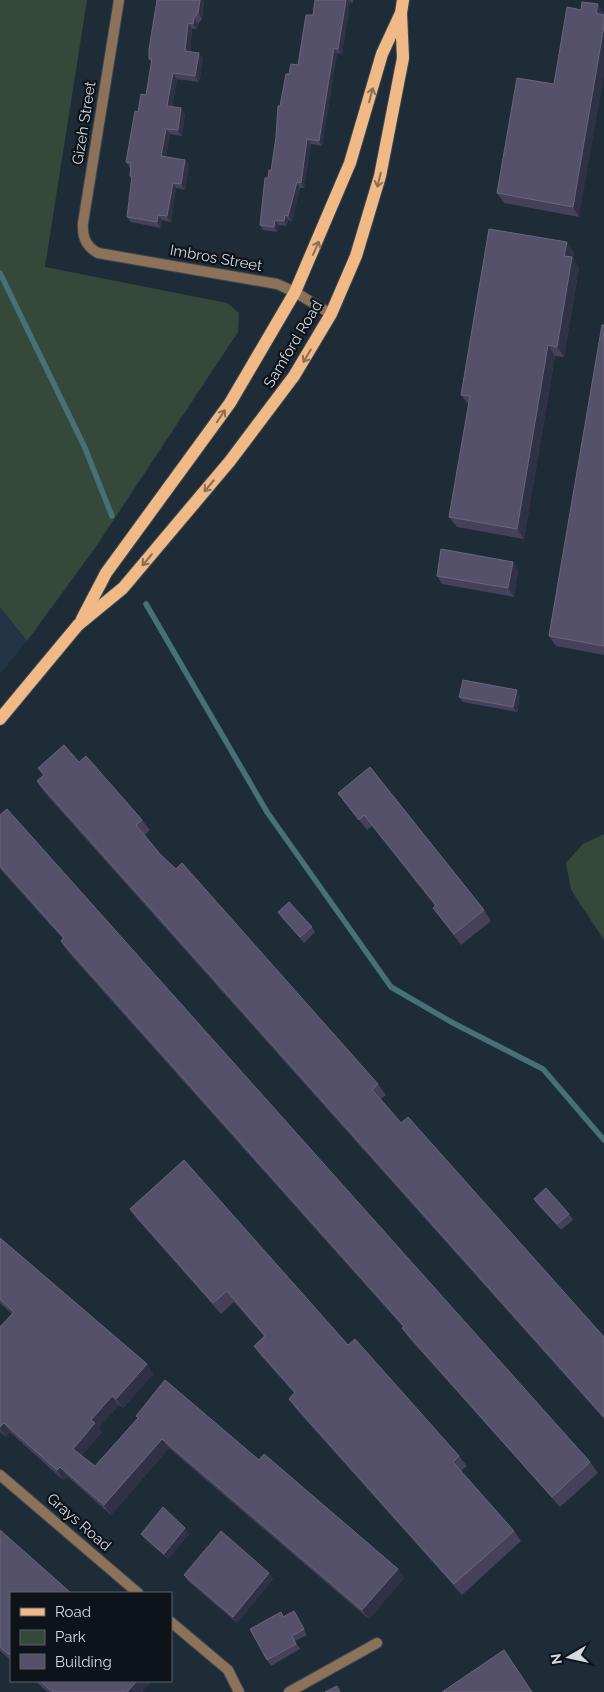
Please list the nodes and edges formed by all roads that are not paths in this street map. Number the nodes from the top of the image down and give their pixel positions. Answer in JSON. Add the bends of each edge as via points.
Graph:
{"nodes":[{"id":1,"x":119,"y":0,"type":"edge"},
{"id":2,"x":402,"y":6,"type":"edge"},
{"id":3,"x":89,"y":248,"type":"joint"},
{"id":4,"x":295,"y":292,"type":"junction"},
{"id":5,"x":331,"y":314,"type":"junction"},
{"id":6,"x":78,"y":625,"type":"junction"},
{"id":7,"x":0,"y":719,"type":"edge"},
{"id":8,"x":0,"y":1474,"type":"edge"},
{"id":9,"x":137,"y":1592,"type":"edge"},
{"id":10,"x":172,"y":1623,"type":"edge"},
{"id":11,"x":377,"y":1643,"type":"dead end"},
{"id":12,"x":239,"y":1692,"type":"edge"},
{"id":13,"x":288,"y":1692,"type":"edge"}],
"edges":[{"from":1,"to":3,"type":"street","name":"Gizeh Street","via":[[83,222],[82,235]]},
{"from":4,"to":2,"type":"main road","name":"Samford Road","one_way":true,"via":[[350,163],[382,54]]},
{"from":2,"to":5,"type":"main road","name":"Samford Road","one_way":true,"via":[[403,58],[380,176],[356,256]]},
{"from":3,"to":4,"type":"street","name":"Imbros Street","via":[[277,284]]},
{"from":4,"to":5,"type":"street","name":"Imbros Street"},
{"from":6,"to":4,"type":"main road","name":"Samford Road","one_way":true,"via":[[106,573],[230,403]]},
{"from":5,"to":6,"type":"main road","name":"Samford Road","one_way":true,"via":[[294,376],[230,461],[123,588]]},
{"from":6,"to":7,"type":"main road","name":"Samford Road"},
{"from":8,"to":9,"type":"street","name":"Grays Road"},
{"from":10,"to":12,"type":"street","via":[[228,1670]]},
{"from":11,"to":13,"type":"street"}]}
